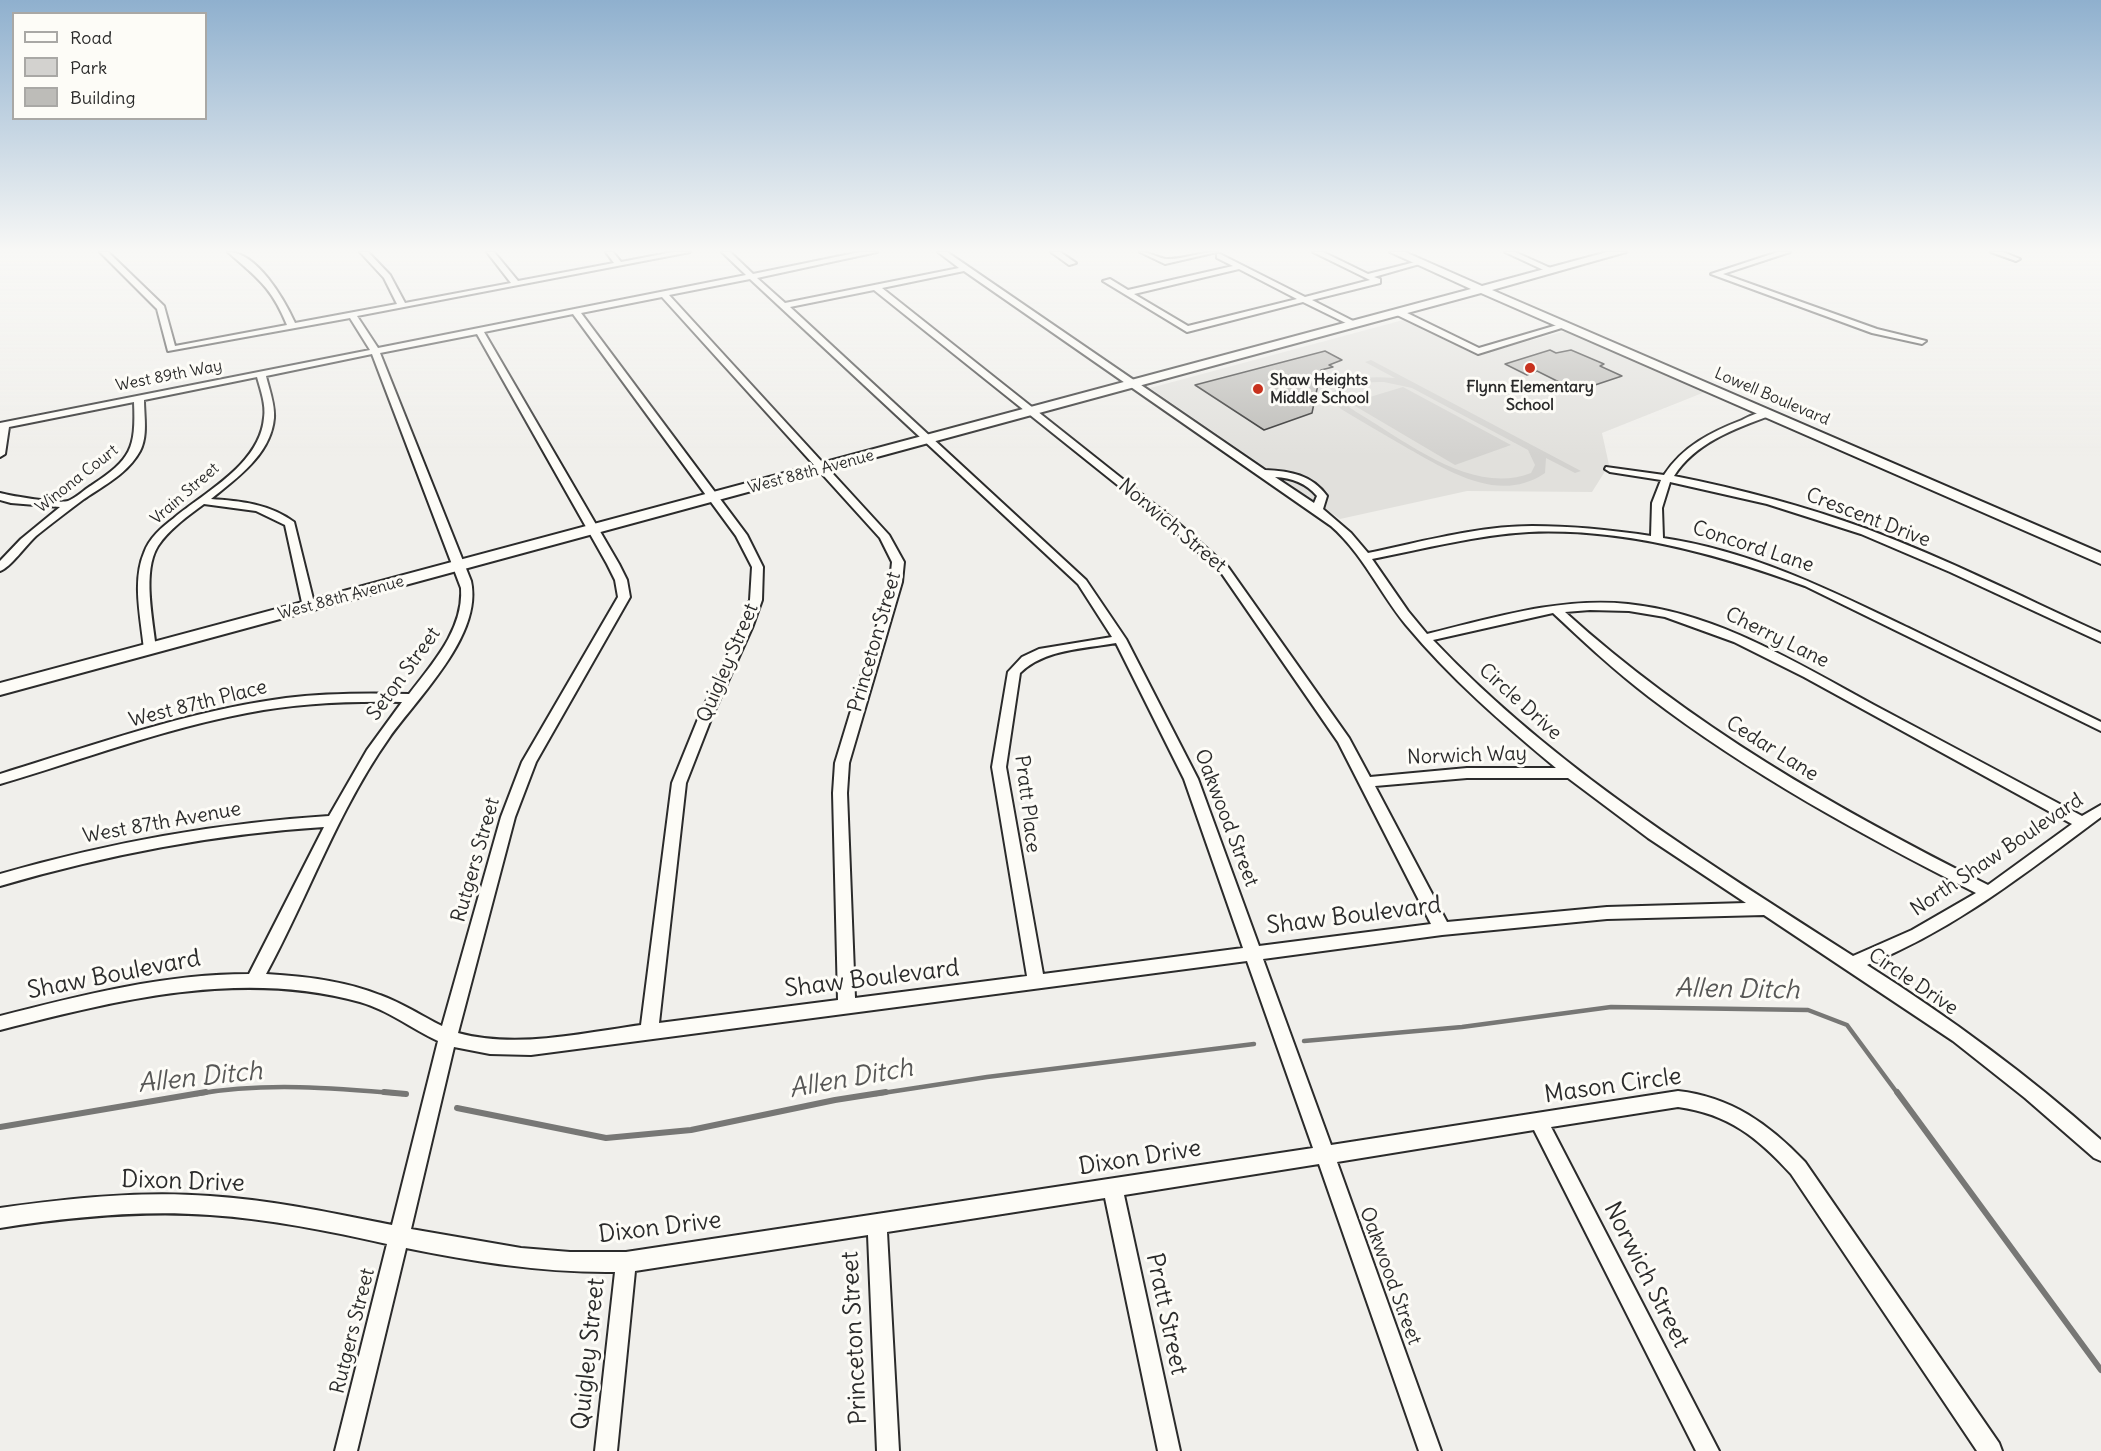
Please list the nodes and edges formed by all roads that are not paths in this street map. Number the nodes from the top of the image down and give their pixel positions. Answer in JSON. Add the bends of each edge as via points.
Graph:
{"nodes":[{"id":1,"x":164,"y":320,"type":"edge"},
{"id":2,"x":289,"y":320,"type":"edge"},
{"id":3,"x":326,"y":320,"type":"edge"},
{"id":4,"x":356,"y":320,"type":"edge"},
{"id":5,"x":531,"y":320,"type":"edge"},
{"id":6,"x":581,"y":320,"type":"edge"},
{"id":7,"x":688,"y":320,"type":"edge"},
{"id":8,"x":800,"y":320,"type":"edge"},
{"id":9,"x":915,"y":320,"type":"edge"},
{"id":10,"x":1039,"y":320,"type":"edge"},
{"id":11,"x":1171,"y":320,"type":"edge"},
{"id":12,"x":1224,"y":320,"type":"edge"},
{"id":13,"x":1344,"y":320,"type":"edge"},
{"id":14,"x":1374,"y":320,"type":"edge"},
{"id":15,"x":1414,"y":320,"type":"edge"},
{"id":16,"x":1549,"y":320,"type":"edge"},
{"id":17,"x":1841,"y":320,"type":"edge"},
{"id":18,"x":1354,"y":325,"type":"junction"},
{"id":19,"x":292,"y":326,"type":"junction"},
{"id":20,"x":1564,"y":326,"type":"junction"},
{"id":21,"x":479,"y":330,"type":"junction"},
{"id":22,"x":1922,"y":340,"type":"dead end"},
{"id":23,"x":375,"y":351,"type":"junction"},
{"id":24,"x":261,"y":373,"type":"junction"},
{"id":25,"x":1133,"y":384,"type":"junction"},
{"id":26,"x":139,"y":398,"type":"junction"},
{"id":27,"x":1031,"y":412,"type":"junction"},
{"id":28,"x":1767,"y":414,"type":"junction"},
{"id":29,"x":2,"y":425,"type":"edge"},
{"id":30,"x":928,"y":440,"type":"junction"},
{"id":31,"x":0,"y":454,"type":"edge"},
{"id":32,"x":824,"y":468,"type":"junction"},
{"id":33,"x":1610,"y":469,"type":"dead end"},
{"id":34,"x":1667,"y":478,"type":"junction"},
{"id":35,"x":0,"y":496,"type":"edge"},
{"id":36,"x":713,"y":498,"type":"junction"},
{"id":37,"x":201,"y":501,"type":"junction"},
{"id":38,"x":70,"y":504,"type":"junction"},
{"id":39,"x":593,"y":530,"type":"junction"},
{"id":40,"x":1657,"y":539,"type":"junction"},
{"id":41,"x":1364,"y":557,"type":"junction"},
{"id":42,"x":2101,"y":559,"type":"edge"},
{"id":43,"x":458,"y":566,"type":"junction"},
{"id":44,"x":0,"y":568,"type":"edge"},
{"id":45,"x":309,"y":607,"type":"junction"},
{"id":46,"x":1556,"y":609,"type":"junction"},
{"id":47,"x":1425,"y":638,"type":"junction"},
{"id":48,"x":2101,"y":638,"type":"edge"},
{"id":49,"x":1120,"y":639,"type":"junction"},
{"id":50,"x":150,"y":649,"type":"junction"},
{"id":51,"x":0,"y":689,"type":"edge"},
{"id":52,"x":410,"y":698,"type":"junction"},
{"id":53,"x":2101,"y":726,"type":"edge"},
{"id":54,"x":1571,"y":773,"type":"junction"},
{"id":55,"x":0,"y":779,"type":"edge"},
{"id":56,"x":1365,"y":782,"type":"junction"},
{"id":57,"x":2101,"y":810,"type":"edge"},
{"id":58,"x":334,"y":821,"type":"junction"},
{"id":59,"x":2083,"y":823,"type":"junction"},
{"id":60,"x":0,"y":880,"type":"edge"},
{"id":61,"x":1988,"y":892,"type":"junction"},
{"id":62,"x":1765,"y":909,"type":"junction"},
{"id":63,"x":1442,"y":929,"type":"junction"},
{"id":64,"x":1253,"y":953,"type":"junction"},
{"id":65,"x":1851,"y":964,"type":"junction"},
{"id":66,"x":255,"y":979,"type":"junction"},
{"id":67,"x":1036,"y":982,"type":"junction"},
{"id":68,"x":847,"y":1006,"type":"junction"},
{"id":69,"x":0,"y":1023,"type":"edge"},
{"id":70,"x":649,"y":1033,"type":"junction"},
{"id":71,"x":448,"y":1037,"type":"junction"},
{"id":72,"x":1539,"y":1122,"type":"junction"},
{"id":73,"x":2101,"y":1152,"type":"edge"},
{"id":74,"x":1324,"y":1155,"type":"junction"},
{"id":75,"x":1113,"y":1188,"type":"junction"},
{"id":76,"x":0,"y":1218,"type":"edge"},
{"id":77,"x":877,"y":1222,"type":"junction"},
{"id":78,"x":398,"y":1235,"type":"junction"},
{"id":79,"x":626,"y":1262,"type":"junction"},
{"id":80,"x":346,"y":1451,"type":"edge"},
{"id":81,"x":606,"y":1451,"type":"edge"},
{"id":82,"x":888,"y":1451,"type":"edge"},
{"id":83,"x":1169,"y":1451,"type":"edge"},
{"id":84,"x":1430,"y":1451,"type":"edge"},
{"id":85,"x":1708,"y":1451,"type":"edge"},
{"id":86,"x":1991,"y":1451,"type":"edge"}],
"edges":[{"from":1,"to":19,"type":"street","via":[[171,349]]},
{"from":2,"to":19,"type":"street"},
{"from":3,"to":19,"type":"street"},
{"from":4,"to":23,"type":"street","name":"Seton Street"},
{"from":5,"to":21,"type":"street","name":"West 89th Way"},
{"from":6,"to":36,"type":"street","name":"Quigley Street"},
{"from":7,"to":32,"type":"street","name":"Princeton Street"},
{"from":8,"to":30,"type":"street","name":"Oakwood Street"},
{"from":9,"to":27,"type":"street","name":"Norwich Street"},
{"from":10,"to":25,"type":"street","name":"Circle Drive"},
{"from":11,"to":12,"type":"street","via":[[1187,329]]},
{"from":13,"to":18,"type":"street"},
{"from":14,"to":18,"type":"street","name":"West 88th Avenue"},
{"from":15,"to":20,"type":"street","via":[[1478,351]]},
{"from":16,"to":20,"type":"street","name":"Lowell Boulevard"},
{"from":17,"to":22,"type":"street","via":[[1875,332]]},
{"from":18,"to":25,"type":"street","name":"West 88th Avenue"},
{"from":20,"to":28,"type":"street","name":"Lowell Boulevard"},
{"from":21,"to":23,"type":"street","name":"West 89th Way"},
{"from":21,"to":39,"type":"street","name":"Rutgers Street"},
{"from":23,"to":24,"type":"street","name":"West 89th Way"},
{"from":23,"to":43,"type":"street","name":"Seton Street"},
{"from":24,"to":26,"type":"street","name":"West 89th Way"},
{"from":24,"to":37,"type":"street","name":"Vrain Street","via":[[269,419],[260,446]]},
{"from":25,"to":27,"type":"street","name":"West 88th Avenue"},
{"from":25,"to":41,"type":"street","name":"Circle Drive","via":[[1317,511],[1344,532]]},
{"from":26,"to":29,"type":"street","name":"West 89th Way"},
{"from":26,"to":38,"type":"street","name":"Winona Court","via":[[136,448],[117,470]]},
{"from":27,"to":30,"type":"street","name":"West 88th Avenue"},
{"from":27,"to":56,"type":"street","name":"Norwich Street","via":[[1224,569],[1344,741]]},
{"from":28,"to":34,"type":"street","via":[[1698,444],[1679,460]]},
{"from":28,"to":42,"type":"street","name":"Lowell Boulevard"},
{"from":29,"to":31,"type":"street"},
{"from":30,"to":32,"type":"street","name":"West 88th Avenue"},
{"from":30,"to":49,"type":"street","name":"Oakwood Street","via":[[1082,582]]},
{"from":32,"to":36,"type":"street","name":"West 88th Avenue"},
{"from":32,"to":68,"type":"street","name":"Princeton Street","via":[[885,537],[896,555],[898,569],[842,763]]},
{"from":33,"to":34,"type":"street","name":"Crescent Drive"},
{"from":34,"to":40,"type":"street","via":[[1658,504]]},
{"from":34,"to":48,"type":"street","name":"Crescent Drive","via":[[1754,497],[1867,533]]},
{"from":35,"to":38,"type":"street"},
{"from":36,"to":39,"type":"street","name":"West 88th Avenue"},
{"from":36,"to":70,"type":"street","name":"Quigley Street","via":[[753,555],[758,572],[757,591],[680,783]]},
{"from":37,"to":45,"type":"street","via":[[261,508],[290,524]]},
{"from":37,"to":50,"type":"street","name":"Vrain Street","via":[[166,531],[150,551],[145,573]]},
{"from":38,"to":44,"type":"street","name":"Winona Court","via":[[38,528]]},
{"from":39,"to":43,"type":"street","name":"West 88th Avenue"},
{"from":39,"to":71,"type":"street","name":"Rutgers Street","via":[[621,580],[624,597],[529,762],[517,791]]},
{"from":40,"to":41,"type":"street","name":"Concord Lane","via":[[1530,529],[1481,534]]},
{"from":40,"to":53,"type":"street","name":"Concord Lane","via":[[1724,554],[1790,576]]},
{"from":41,"to":47,"type":"street","name":"Circle Drive"},
{"from":43,"to":45,"type":"street","name":"West 88th Avenue"},
{"from":43,"to":52,"type":"street","name":"Seton Street","via":[[467,587],[463,619],[443,656]]},
{"from":45,"to":50,"type":"street","name":"West 88th Avenue"},
{"from":46,"to":47,"type":"street","name":"Cherry Lane"},
{"from":46,"to":59,"type":"street","name":"Cherry Lane","via":[[1640,609],[1731,635]]},
{"from":46,"to":61,"type":"street","name":"Cedar Lane","via":[[1634,678],[1732,747],[1864,827]]},
{"from":47,"to":54,"type":"street","name":"Circle Drive","via":[[1487,700]]},
{"from":49,"to":64,"type":"street","name":"Oakwood Street","via":[[1191,779]]},
{"from":49,"to":67,"type":"street","name":"Pratt Place","via":[[1043,652],[1026,660],[1014,672],[999,767]]},
{"from":50,"to":51,"type":"street","name":"West 88th Avenue"},
{"from":52,"to":55,"type":"street","name":"West 87th Place","via":[[327,698],[252,708]]},
{"from":52,"to":58,"type":"street","name":"Seton Street","via":[[372,751]]},
{"from":54,"to":56,"type":"street","name":"Norwich Way","via":[[1459,774]]},
{"from":54,"to":62,"type":"street","name":"Circle Drive","via":[[1642,828]]},
{"from":56,"to":63,"type":"street","name":"Norwich Street"},
{"from":57,"to":59,"type":"street","name":"North Shaw Boulevard"},
{"from":58,"to":60,"type":"street","name":"West 87th Avenue","via":[[191,836],[93,855]]},
{"from":58,"to":66,"type":"street","name":"Seton Street","via":[[285,927]]},
{"from":59,"to":61,"type":"street","name":"North Shaw Boulevard"},
{"from":61,"to":65,"type":"street","name":"North Shaw Boulevard","via":[[1918,934]]},
{"from":62,"to":63,"type":"street","name":"Shaw Boulevard","via":[[1607,913]]},
{"from":62,"to":65,"type":"street","name":"Circle Drive"},
{"from":63,"to":64,"type":"street","name":"Shaw Boulevard"},
{"from":64,"to":67,"type":"street","name":"Shaw Boulevard"},
{"from":64,"to":74,"type":"street","name":"Oakwood Street"},
{"from":65,"to":73,"type":"street","name":"Circle Drive","via":[[1980,1050]]},
{"from":66,"to":69,"type":"street","name":"Shaw Boulevard","via":[[147,989]]},
{"from":66,"to":71,"type":"street","name":"Shaw Boulevard","via":[[305,983],[362,995],[405,1012]]},
{"from":67,"to":68,"type":"street","name":"Shaw Boulevard"},
{"from":68,"to":70,"type":"street","name":"Shaw Boulevard"},
{"from":70,"to":71,"type":"street","name":"Shaw Boulevard","via":[[531,1047],[488,1046]]},
{"from":71,"to":78,"type":"street","name":"Rutgers Street"},
{"from":72,"to":74,"type":"street","name":"Mason Circle"},
{"from":72,"to":85,"type":"street","name":"Norwich Street"},
{"from":72,"to":86,"type":"street","name":"Mason Circle","via":[[1678,1099],[1696,1100],[1729,1111],[1762,1131],[1812,1187]]},
{"from":74,"to":75,"type":"street","name":"Dixon Drive"},
{"from":74,"to":84,"type":"street","name":"Oakwood Street"},
{"from":75,"to":77,"type":"street","name":"Dixon Drive"},
{"from":75,"to":83,"type":"street","name":"Pratt Street"},
{"from":76,"to":78,"type":"street","name":"Dixon Drive","via":[[108,1206],[208,1205],[285,1214]]},
{"from":77,"to":79,"type":"street","name":"Dixon Drive"},
{"from":77,"to":82,"type":"street","name":"Princeton Street"},
{"from":78,"to":79,"type":"street","name":"Dixon Drive","via":[[561,1262]]},
{"from":78,"to":80,"type":"street","name":"Rutgers Street"},
{"from":79,"to":81,"type":"street","name":"Quigley Street"}]}
